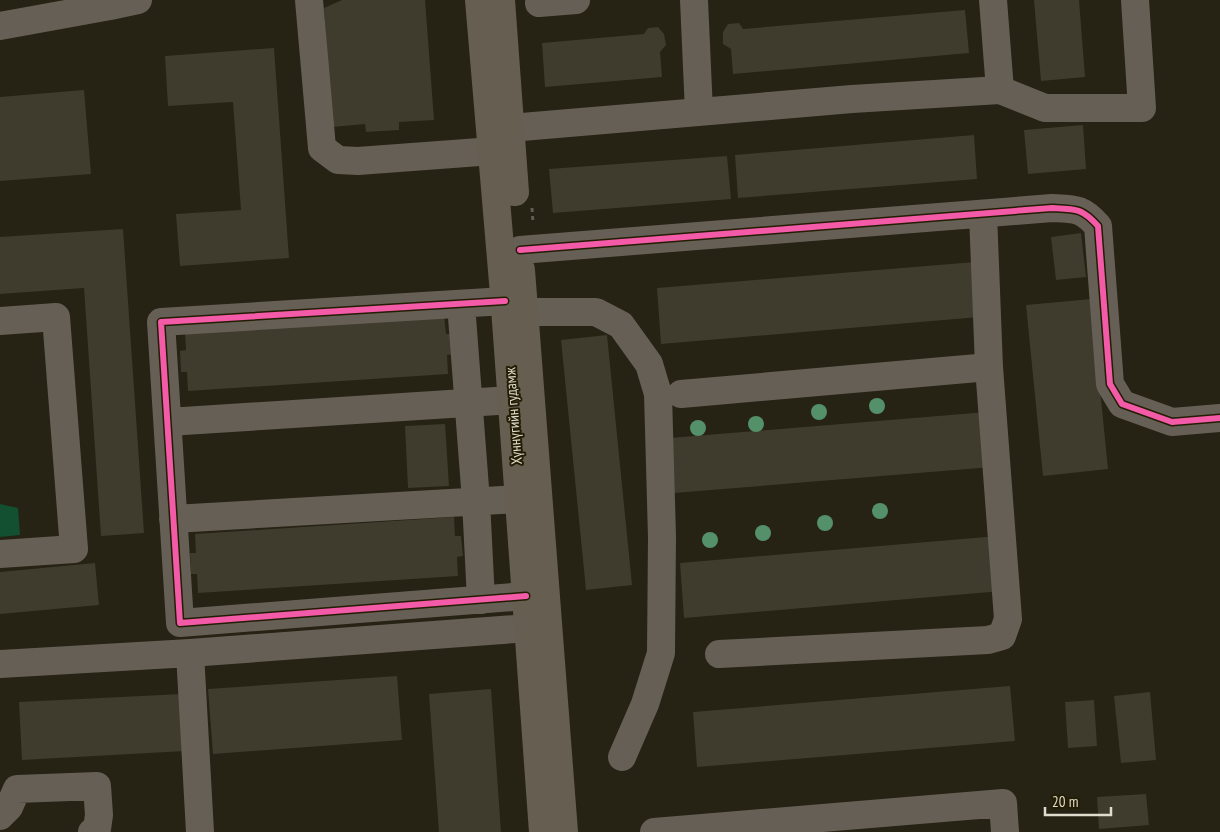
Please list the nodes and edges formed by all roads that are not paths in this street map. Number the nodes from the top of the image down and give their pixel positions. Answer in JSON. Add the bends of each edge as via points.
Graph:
{"nodes":[{"id":1,"x":138,"y":0,"type":"edge"},
{"id":2,"x":309,"y":0,"type":"edge"},
{"id":3,"x":479,"y":0,"type":"edge"},
{"id":4,"x":502,"y":0,"type":"edge"},
{"id":5,"x":576,"y":0,"type":"edge"},
{"id":6,"x":694,"y":0,"type":"edge"},
{"id":7,"x":993,"y":0,"type":"edge"},
{"id":8,"x":1135,"y":0,"type":"edge"},
{"id":9,"x":110,"y":3,"type":"edge"},
{"id":10,"x":540,"y":3,"type":"dead end"},
{"id":11,"x":0,"y":26,"type":"edge"},
{"id":12,"x":1000,"y":90,"type":"junction"},
{"id":13,"x":700,"y":112,"type":"junction"},
{"id":14,"x":510,"y":128,"type":"junction"},
{"id":15,"x":493,"y":151,"type":"junction"},
{"id":16,"x":983,"y":214,"type":"junction"},
{"id":17,"x":520,"y":250,"type":"junction"},
{"id":18,"x":461,"y":304,"type":"junction"},
{"id":19,"x":515,"y":306,"type":"junction"},
{"id":20,"x":0,"y":321,"type":"edge"},
{"id":21,"x":989,"y":367,"type":"junction"},
{"id":22,"x":681,"y":394,"type":"dead end"},
{"id":23,"x":512,"y":400,"type":"junction"},
{"id":24,"x":469,"y":403,"type":"junction"},
{"id":25,"x":1220,"y":418,"type":"edge"},
{"id":26,"x":168,"y":422,"type":"junction"},
{"id":27,"x":519,"y":499,"type":"junction"},
{"id":28,"x":476,"y":501,"type":"junction"},
{"id":29,"x":173,"y":519,"type":"junction"},
{"id":30,"x":0,"y":554,"type":"edge"},
{"id":31,"x":526,"y":596,"type":"junction"},
{"id":32,"x":481,"y":600,"type":"junction"},
{"id":33,"x":528,"y":628,"type":"junction"},
{"id":34,"x":190,"y":652,"type":"junction"},
{"id":35,"x":719,"y":654,"type":"dead end"},
{"id":36,"x":0,"y":664,"type":"edge"},
{"id":37,"x":622,"y":757,"type":"dead end"},
{"id":38,"x":0,"y":816,"type":"edge"},
{"id":39,"x":92,"y":832,"type":"edge"},
{"id":40,"x":200,"y":832,"type":"edge"},
{"id":41,"x":543,"y":832,"type":"edge"},
{"id":42,"x":564,"y":832,"type":"edge"},
{"id":43,"x":654,"y":832,"type":"edge"},
{"id":44,"x":1005,"y":832,"type":"edge"}],
"edges":[{"from":1,"to":9,"type":"street"},
{"from":2,"to":15,"type":"street","via":[[322,148],[338,160],[358,162]]},
{"from":3,"to":15,"type":"main road","name":"Хүннүгийн гудамж"},
{"from":4,"to":14,"type":"main road","name":"Хүннүгийн гудамж"},
{"from":5,"to":10,"type":"street"},
{"from":6,"to":13,"type":"street"},
{"from":7,"to":12,"type":"street"},
{"from":8,"to":12,"type":"street","via":[[1142,108],[1045,108]]},
{"from":9,"to":11,"type":"street"},
{"from":12,"to":13,"type":"street"},
{"from":13,"to":14,"type":"street"},
{"from":14,"to":17,"type":"main road","name":"Хүннүгийн гудамж"},
{"from":15,"to":19,"type":"main road","name":"Хүннүгийн гудамж"},
{"from":16,"to":17,"type":"street"},
{"from":16,"to":21,"type":"street"},
{"from":16,"to":25,"type":"street","via":[[1052,208],[1074,209],[1088,214],[1098,226],[1110,384],[1122,404],[1172,422]]},
{"from":17,"to":19,"type":"main road","name":"Хүннүгийн гудамж"},
{"from":18,"to":19,"type":"street"},
{"from":18,"to":24,"type":"street"},
{"from":18,"to":26,"type":"street","via":[[161,322]]},
{"from":19,"to":23,"type":"main road","name":"Хүннүгийн гудамж"},
{"from":19,"to":37,"type":"street","via":[[596,312],[621,325],[649,364],[658,394],[662,653]]},
{"from":19,"to":42,"type":"main road","name":"Хүннүгийн гудамж"},
{"from":20,"to":30,"type":"street","via":[[56,317],[74,549]]},
{"from":21,"to":22,"type":"street"},
{"from":21,"to":35,"type":"street","via":[[1008,619],[1002,636],[988,640]]},
{"from":23,"to":24,"type":"street"},
{"from":23,"to":27,"type":"main road","name":"Хүннүгийн гудамж"},
{"from":24,"to":26,"type":"street"},
{"from":24,"to":28,"type":"street"},
{"from":26,"to":29,"type":"street"},
{"from":27,"to":28,"type":"street"},
{"from":27,"to":31,"type":"main road","name":"Хүннүгийн гудамж"},
{"from":28,"to":29,"type":"street"},
{"from":28,"to":32,"type":"street"},
{"from":29,"to":32,"type":"street","via":[[180,623]]},
{"from":31,"to":32,"type":"street"},
{"from":31,"to":33,"type":"main road","name":"Хүннүгийн гудамж"},
{"from":33,"to":34,"type":"street"},
{"from":33,"to":41,"type":"main road","name":"Хүннүгийн гудамж"},
{"from":34,"to":36,"type":"street"},
{"from":34,"to":40,"type":"street"},
{"from":38,"to":39,"type":"street","via":[[9,807],[17,789],[97,786],[99,815],[97,829]]},
{"from":43,"to":44,"type":"street","via":[[1003,803]]}]}
